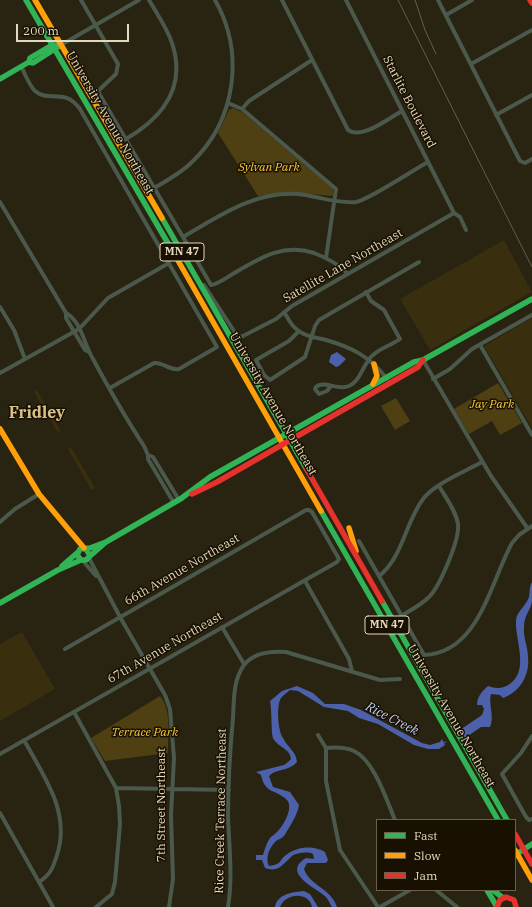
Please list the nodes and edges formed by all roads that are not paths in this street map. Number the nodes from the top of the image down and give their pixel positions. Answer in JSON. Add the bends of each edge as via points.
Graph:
{"nodes":[{"id":1,"x":26,"y":0,"type":"edge"},
{"id":2,"x":35,"y":0,"type":"edge"},
{"id":3,"x":82,"y":0,"type":"edge"},
{"id":4,"x":139,"y":0,"type":"edge"},
{"id":5,"x":149,"y":0,"type":"edge"},
{"id":6,"x":215,"y":0,"type":"edge"},
{"id":7,"x":282,"y":0,"type":"edge"},
{"id":8,"x":346,"y":0,"type":"edge"},
{"id":9,"x":438,"y":0,"type":"edge"},
{"id":10,"x":472,"y":0,"type":"edge"},
{"id":11,"x":530,"y":0,"type":"edge"},
{"id":12,"x":532,"y":3,"type":"edge"},
{"id":13,"x":446,"y":15,"type":"junction"},
{"id":14,"x":96,"y":24,"type":"junction"},
{"id":15,"x":532,"y":30,"type":"edge"},
{"id":16,"x":61,"y":45,"type":"junction"},
{"id":17,"x":53,"y":48,"type":"junction"},
{"id":18,"x":312,"y":60,"type":"junction"},
{"id":19,"x":471,"y":64,"type":"junction"},
{"id":20,"x":21,"y":66,"type":"junction"},
{"id":21,"x":0,"y":79,"type":"edge"},
{"id":22,"x":532,"y":94,"type":"edge"},
{"id":23,"x":228,"y":103,"type":"junction"},
{"id":24,"x":242,"y":109,"type":"junction"},
{"id":25,"x":402,"y":110,"type":"junction"},
{"id":26,"x":496,"y":115,"type":"junction"},
{"id":27,"x":126,"y":139,"type":"junction"},
{"id":28,"x":532,"y":159,"type":"edge"},
{"id":29,"x":428,"y":162,"type":"junction"},
{"id":30,"x":154,"y":188,"type":"junction"},
{"id":31,"x":336,"y":200,"type":"junction"},
{"id":32,"x":0,"y":202,"type":"edge"},
{"id":33,"x":454,"y":213,"type":"junction"},
{"id":34,"x":466,"y":230,"type":"dead end"},
{"id":35,"x":183,"y":237,"type":"junction"},
{"id":36,"x":326,"y":258,"type":"junction"},
{"id":37,"x":419,"y":262,"type":"dead end"},
{"id":38,"x":169,"y":263,"type":"junction"},
{"id":39,"x":194,"y":273,"type":"junction"},
{"id":40,"x":348,"y":274,"type":"junction"},
{"id":41,"x":366,"y":292,"type":"junction"},
{"id":42,"x":532,"y":299,"type":"edge"},
{"id":43,"x":0,"y":307,"type":"edge"},
{"id":44,"x":284,"y":312,"type":"junction"},
{"id":45,"x":66,"y":313,"type":"junction"},
{"id":46,"x":532,"y":316,"type":"edge"},
{"id":47,"x":79,"y":328,"type":"junction"},
{"id":48,"x":74,"y":331,"type":"junction"},
{"id":49,"x":299,"y":331,"type":"junction"},
{"id":50,"x":312,"y":337,"type":"junction"},
{"id":51,"x":480,"y":345,"type":"junction"},
{"id":52,"x":89,"y":352,"type":"junction"},
{"id":53,"x":25,"y":359,"type":"junction"},
{"id":54,"x":369,"y":359,"type":"junction"},
{"id":55,"x":423,"y":360,"type":"junction"},
{"id":56,"x":374,"y":364,"type":"junction"},
{"id":57,"x":0,"y":373,"type":"edge"},
{"id":58,"x":385,"y":377,"type":"junction"},
{"id":59,"x":433,"y":379,"type":"junction"},
{"id":60,"x":389,"y":383,"type":"junction"},
{"id":61,"x":373,"y":384,"type":"junction"},
{"id":62,"x":330,"y":386,"type":"dead end"},
{"id":63,"x":110,"y":388,"type":"junction"},
{"id":64,"x":0,"y":429,"type":"edge"},
{"id":65,"x":286,"y":433,"type":"junction"},
{"id":66,"x":532,"y":435,"type":"edge"},
{"id":67,"x":280,"y":437,"type":"junction"},
{"id":68,"x":290,"y":440,"type":"junction"},
{"id":69,"x":283,"y":444,"type":"junction"},
{"id":70,"x":482,"y":462,"type":"junction"},
{"id":71,"x":439,"y":486,"type":"junction"},
{"id":72,"x":39,"y":494,"type":"junction"},
{"id":73,"x":177,"y":501,"type":"junction"},
{"id":74,"x":0,"y":522,"type":"edge"},
{"id":75,"x":349,"y":528,"type":"dead end"},
{"id":76,"x":530,"y":528,"type":"edge"},
{"id":77,"x":70,"y":532,"type":"junction"},
{"id":78,"x":359,"y":541,"type":"dead end"},
{"id":79,"x":106,"y":542,"type":"junction"},
{"id":80,"x":85,"y":548,"type":"junction"},
{"id":81,"x":78,"y":552,"type":"junction"},
{"id":82,"x":89,"y":557,"type":"junction"},
{"id":83,"x":339,"y":559,"type":"joint"},
{"id":84,"x":82,"y":561,"type":"junction"},
{"id":85,"x":359,"y":562,"type":"junction"},
{"id":86,"x":58,"y":570,"type":"junction"},
{"id":87,"x":378,"y":576,"type":"junction"},
{"id":88,"x":98,"y":578,"type":"junction"},
{"id":89,"x":305,"y":581,"type":"junction"},
{"id":90,"x":0,"y":603,"type":"edge"},
{"id":91,"x":401,"y":616,"type":"junction"},
{"id":92,"x":120,"y":617,"type":"junction"},
{"id":93,"x":222,"y":628,"type":"junction"},
{"id":94,"x":65,"y":649,"type":"dead end"},
{"id":95,"x":244,"y":664,"type":"junction"},
{"id":96,"x":150,"y":668,"type":"junction"},
{"id":97,"x":352,"y":671,"type":"junction"},
{"id":98,"x":400,"y":679,"type":"dead end"},
{"id":99,"x":74,"y":712,"type":"junction"},
{"id":100,"x":318,"y":735,"type":"dead end"},
{"id":101,"x":532,"y":736,"type":"edge"},
{"id":102,"x":24,"y":740,"type":"junction"},
{"id":103,"x":326,"y":748,"type":"junction"},
{"id":104,"x":0,"y":754,"type":"edge"},
{"id":105,"x":116,"y":788,"type":"junction"},
{"id":106,"x":172,"y":789,"type":"junction"},
{"id":107,"x":229,"y":790,"type":"junction"},
{"id":108,"x":0,"y":813,"type":"edge"},
{"id":109,"x":395,"y":819,"type":"edge"},
{"id":110,"x":497,"y":819,"type":"edge"},
{"id":111,"x":506,"y":819,"type":"edge"},
{"id":112,"x":532,"y":819,"type":"edge"},
{"id":113,"x":516,"y":836,"type":"edge"},
{"id":114,"x":532,"y":844,"type":"edge"},
{"id":115,"x":523,"y":849,"type":"junction"},
{"id":116,"x":516,"y":852,"type":"edge"},
{"id":117,"x":516,"y":855,"type":"edge"},
{"id":118,"x":532,"y":864,"type":"edge"},
{"id":119,"x":532,"y":880,"type":"edge"},
{"id":120,"x":39,"y":882,"type":"junction"},
{"id":121,"x":408,"y":891,"type":"edge"},
{"id":122,"x":437,"y":891,"type":"edge"},
{"id":123,"x":488,"y":891,"type":"edge"},
{"id":124,"x":494,"y":891,"type":"edge"},
{"id":125,"x":503,"y":898,"type":"junction"},
{"id":126,"x":53,"y":907,"type":"edge"},
{"id":127,"x":96,"y":907,"type":"edge"},
{"id":128,"x":170,"y":907,"type":"edge"},
{"id":129,"x":228,"y":907,"type":"edge"},
{"id":130,"x":379,"y":907,"type":"edge"},
{"id":131,"x":456,"y":907,"type":"edge"},
{"id":132,"x":497,"y":907,"type":"edge"},
{"id":133,"x":516,"y":907,"type":"edge"}],
"edges":[{"from":1,"to":17,"type":"main road","name":"University Avenue Northeast","number":"MN 47"},
{"from":2,"to":16,"type":"main road","name":"University Avenue Northeast","number":"MN 47"},
{"from":3,"to":14,"type":"street"},
{"from":4,"to":14,"type":"street"},
{"from":5,"to":27,"type":"street","via":[[173,45],[175,82],[170,98],[159,114]]},
{"from":6,"to":23,"type":"street","via":[[224,17],[231,42],[232,82]]},
{"from":7,"to":18,"type":"street"},
{"from":8,"to":25,"type":"street","name":"Starlite Boulevard"},
{"from":9,"to":13,"type":"street"},
{"from":10,"to":13,"type":"street"},
{"from":11,"to":12,"type":"main road"},
{"from":13,"to":19,"type":"street"},
{"from":14,"to":16,"type":"street"},
{"from":14,"to":27,"type":"street","via":[[118,68],[114,77],[98,91]]},
{"from":15,"to":19,"type":"street"},
{"from":16,"to":17,"type":"main road"},
{"from":16,"to":39,"type":"main road","name":"University Avenue Northeast","number":"MN 47"},
{"from":17,"to":20,"type":"main road","via":[[30,58],[29,62]]},
{"from":17,"to":67,"type":"main road","name":"University Avenue Northeast","number":"MN 47"},
{"from":18,"to":24,"type":"street","via":[[248,101]]},
{"from":18,"to":25,"type":"street","via":[[346,127],[351,132],[365,132]]},
{"from":19,"to":26,"type":"street"},
{"from":20,"to":21,"type":"main road"},
{"from":20,"to":38,"type":"street","via":[[35,91],[43,95],[68,98],[76,103]]},
{"from":22,"to":26,"type":"street"},
{"from":23,"to":24,"type":"street"},
{"from":23,"to":30,"type":"street","via":[[219,126],[201,153],[185,168]]},
{"from":24,"to":31,"type":"street","via":[[334,186]]},
{"from":25,"to":29,"type":"street","name":"Starlite Boulevard"},
{"from":26,"to":28,"type":"street","via":[[520,161],[523,163]]},
{"from":27,"to":30,"type":"street"},
{"from":29,"to":31,"type":"street","via":[[361,200]]},
{"from":29,"to":33,"type":"street","name":"Starlite Boulevard"},
{"from":30,"to":35,"type":"street"},
{"from":31,"to":35,"type":"street","via":[[291,194],[259,198],[235,207]]},
{"from":31,"to":36,"type":"street"},
{"from":32,"to":45,"type":"street"},
{"from":33,"to":34,"type":"street","name":"Starlite Boulevard","via":[[460,217]]},
{"from":33,"to":40,"type":"street","name":"Satellite Lane Northeast"},
{"from":35,"to":36,"type":"street","via":[[211,285],[277,251],[302,250]]},
{"from":36,"to":40,"type":"street","via":[[342,267]]},
{"from":37,"to":41,"type":"street"},
{"from":38,"to":47,"type":"street","via":[[108,298]]},
{"from":38,"to":63,"type":"street","via":[[217,347],[179,369],[172,370],[154,363]]},
{"from":39,"to":44,"type":"street","name":"Satellite Lane Northeast","via":[[240,337],[276,319]]},
{"from":39,"to":65,"type":"main road","name":"University Avenue Northeast","number":"MN 47"},
{"from":40,"to":44,"type":"street","name":"Satellite Lane Northeast"},
{"from":41,"to":50,"type":"street","via":[[319,320]]},
{"from":41,"to":54,"type":"street","via":[[371,300],[384,310],[400,339]]},
{"from":42,"to":55,"type":"main road"},
{"from":43,"to":53,"type":"street","via":[[14,330]]},
{"from":44,"to":49,"type":"street"},
{"from":45,"to":47,"type":"street"},
{"from":45,"to":48,"type":"street","via":[[66,318]]},
{"from":46,"to":51,"type":"street"},
{"from":47,"to":48,"type":"street"},
{"from":47,"to":52,"type":"street"},
{"from":48,"to":52,"type":"street","via":[[85,350]]},
{"from":48,"to":53,"type":"street"},
{"from":49,"to":50,"type":"street"},
{"from":49,"to":50,"type":"street","via":[[289,341],[256,360],[264,375],[270,380],[304,357]]},
{"from":50,"to":54,"type":"street","via":[[352,348]]},
{"from":51,"to":59,"type":"street"},
{"from":51,"to":66,"type":"street"},
{"from":52,"to":63,"type":"street"},
{"from":53,"to":57,"type":"street"},
{"from":54,"to":56,"type":"street"},
{"from":54,"to":62,"type":"street","via":[[354,384],[343,388]]},
{"from":55,"to":58,"type":"main road"},
{"from":55,"to":59,"type":"street"},
{"from":55,"to":60,"type":"main road","via":[[418,367]]},
{"from":56,"to":58,"type":"street"},
{"from":56,"to":61,"type":"main road","via":[[377,376]]},
{"from":58,"to":60,"type":"street"},
{"from":58,"to":61,"type":"main road"},
{"from":59,"to":70,"type":"street"},
{"from":60,"to":68,"type":"main road"},
{"from":61,"to":65,"type":"main road"},
{"from":63,"to":73,"type":"street"},
{"from":64,"to":72,"type":"main road"},
{"from":65,"to":67,"type":"main road"},
{"from":65,"to":68,"type":"main road","name":"University Avenue Northeast","number":"MN 47"},
{"from":67,"to":69,"type":"main road","name":"University Avenue Northeast","number":"MN 47"},
{"from":67,"to":73,"type":"main road","via":[[210,477]]},
{"from":68,"to":69,"type":"main road"},
{"from":68,"to":85,"type":"main road","name":"University Avenue Northeast","number":"MN 47"},
{"from":69,"to":73,"type":"main road","via":[[215,483]]},
{"from":69,"to":110,"type":"main road","name":"University Avenue Northeast","number":"MN 47"},
{"from":70,"to":71,"type":"street"},
{"from":70,"to":76,"type":"street"},
{"from":71,"to":87,"type":"street","via":[[422,499],[392,562]]},
{"from":71,"to":91,"type":"street","via":[[457,519],[459,531],[456,543],[433,593]]},
{"from":72,"to":74,"type":"street"},
{"from":72,"to":77,"type":"main road"},
{"from":73,"to":79,"type":"main road"},
{"from":75,"to":85,"type":"main road"},
{"from":76,"to":91,"type":"street","via":[[512,543],[470,632],[460,642],[424,655]]},
{"from":77,"to":80,"type":"main road"},
{"from":77,"to":81,"type":"main road"},
{"from":78,"to":87,"type":"street"},
{"from":79,"to":80,"type":"main road"},
{"from":79,"to":82,"type":"main road"},
{"from":80,"to":81,"type":"main road"},
{"from":80,"to":82,"type":"main road","via":[[90,552]]},
{"from":81,"to":84,"type":"main road","via":[[78,558]]},
{"from":81,"to":86,"type":"main road"},
{"from":82,"to":84,"type":"main road"},
{"from":82,"to":88,"type":"street","name":"7th Street Northeast"},
{"from":83,"to":89,"type":"street","name":"67th Avenue Northeast"},
{"from":83,"to":92,"type":"street","name":"66th Avenue Northeast","via":[[309,510]]},
{"from":84,"to":86,"type":"main road"},
{"from":84,"to":88,"type":"street","name":"7th Street Northeast"},
{"from":85,"to":111,"type":"main road","name":"University Avenue Northeast","number":"MN 47"},
{"from":86,"to":90,"type":"main road"},
{"from":87,"to":91,"type":"street"},
{"from":88,"to":92,"type":"street","name":"7th Street Northeast"},
{"from":89,"to":93,"type":"street","name":"67th Avenue Northeast"},
{"from":89,"to":97,"type":"street","via":[[349,659]]},
{"from":92,"to":94,"type":"street","name":"66th Avenue Northeast"},
{"from":92,"to":96,"type":"street","name":"7th Street Northeast"},
{"from":93,"to":95,"type":"street"},
{"from":93,"to":96,"type":"street","name":"67th Avenue Northeast"},
{"from":95,"to":97,"type":"street","via":[[260,654],[274,651],[297,654]]},
{"from":95,"to":107,"type":"street","name":"Rice Creek Terrace Northeast","via":[[236,682]]},
{"from":96,"to":99,"type":"street","name":"67th Avenue Northeast"},
{"from":96,"to":106,"type":"street","name":"7th Street Northeast","via":[[170,709],[174,758]]},
{"from":97,"to":98,"type":"street","via":[[380,680]]},
{"from":99,"to":102,"type":"street","name":"67th Avenue Northeast"},
{"from":99,"to":105,"type":"street"},
{"from":100,"to":103,"type":"street"},
{"from":101,"to":112,"type":"street","via":[[522,753],[502,774],[526,817]]},
{"from":102,"to":104,"type":"street","name":"67th Avenue Northeast"},
{"from":102,"to":120,"type":"street","via":[[56,800],[62,822],[60,847],[53,870]]},
{"from":103,"to":109,"type":"street","via":[[339,747],[354,751],[364,758],[375,774]]},
{"from":103,"to":130,"type":"street","via":[[326,780],[340,850]]},
{"from":105,"to":106,"type":"street"},
{"from":105,"to":127,"type":"street","via":[[120,824],[115,882],[112,894]]},
{"from":106,"to":107,"type":"street"},
{"from":106,"to":128,"type":"street","name":"7th Street Northeast","via":[[174,879]]},
{"from":107,"to":129,"type":"street","name":"Rice Creek Terrace Northeast","via":[[231,888]]},
{"from":108,"to":120,"type":"street"},
{"from":113,"to":115,"type":"main road"},
{"from":114,"to":115,"type":"main road"},
{"from":115,"to":116,"type":"main road"},
{"from":115,"to":118,"type":"main road"},
{"from":117,"to":119,"type":"main road"},
{"from":120,"to":126,"type":"street"},
{"from":121,"to":130,"type":"street"},
{"from":122,"to":131,"type":"street"},
{"from":123,"to":132,"type":"main road"},
{"from":124,"to":125,"type":"main road"},
{"from":125,"to":132,"type":"main road"},
{"from":125,"to":133,"type":"main road","via":[[512,899]]}]}
